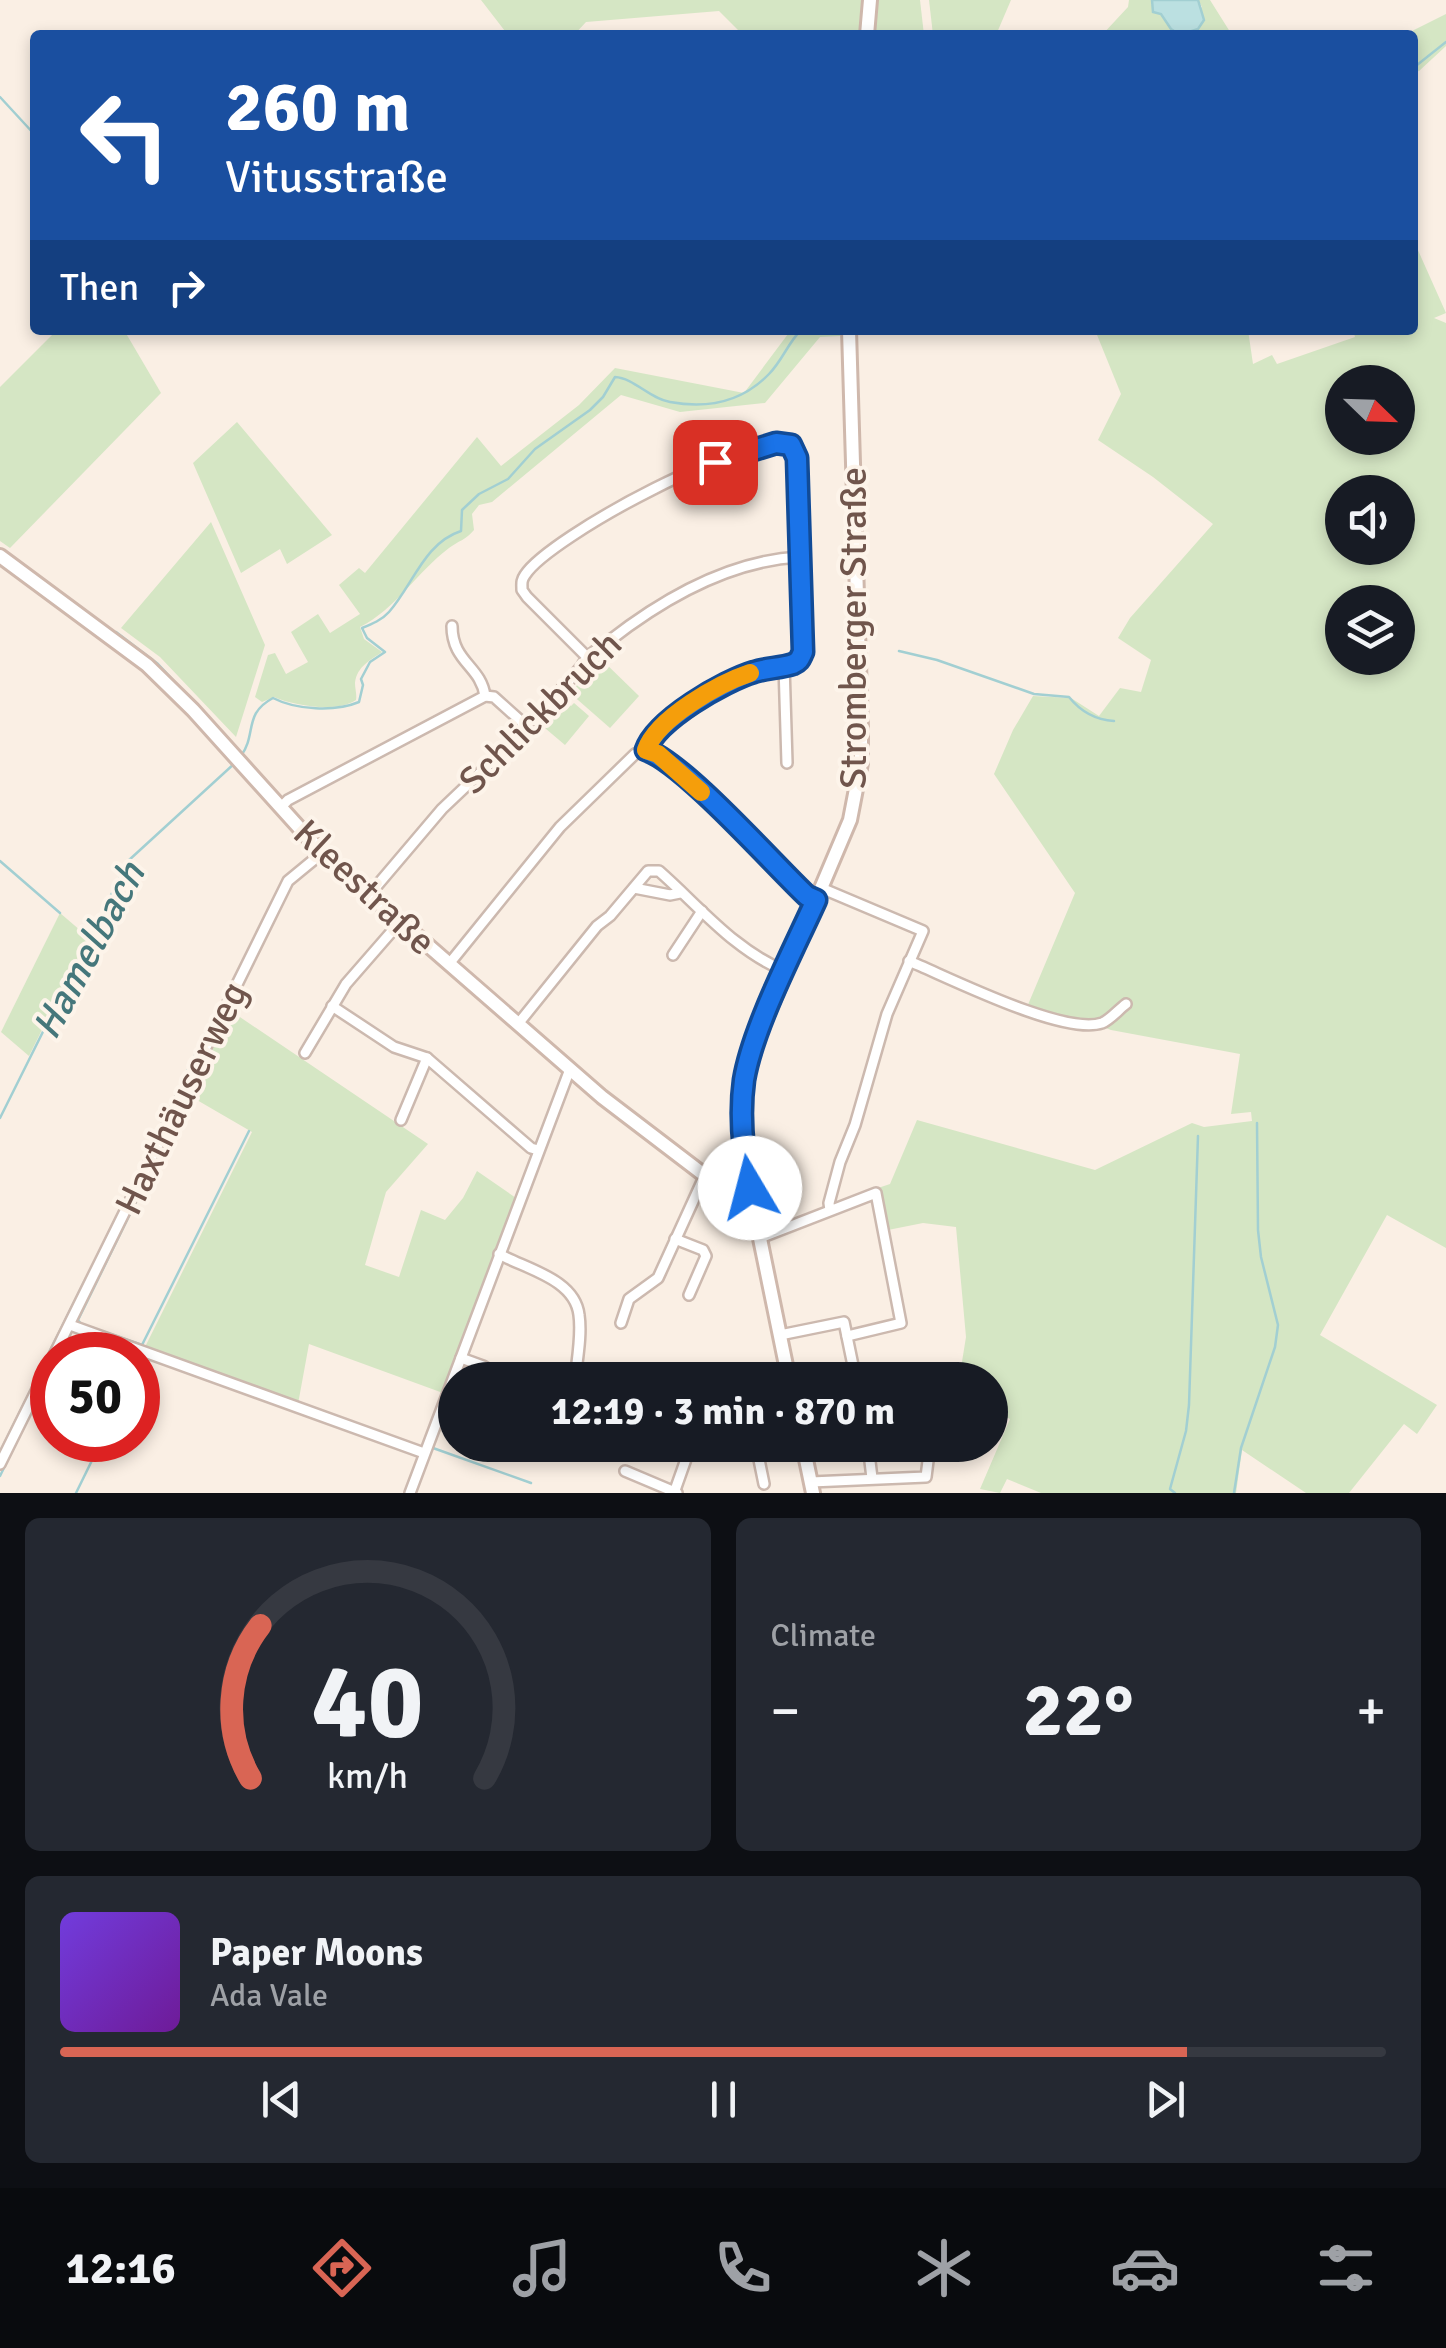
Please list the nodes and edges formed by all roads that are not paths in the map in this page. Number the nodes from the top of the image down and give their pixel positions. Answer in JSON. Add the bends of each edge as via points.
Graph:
{"nodes":[{"id":1,"x":870,"y":0,"type":"edge"},
{"id":2,"x":867,"y":30,"type":"edge"},
{"id":3,"x":849,"y":335,"type":"edge"},
{"id":4,"x":0,"y":556,"type":"edge"},
{"id":5,"x":799,"y":557,"type":"junction"},
{"id":6,"x":452,"y":626,"type":"dead end"},
{"id":7,"x":586,"y":656,"type":"junction"},
{"id":8,"x":784,"y":665,"type":"junction"},
{"id":9,"x":485,"y":696,"type":"junction"},
{"id":10,"x":523,"y":723,"type":"junction"},
{"id":11,"x":646,"y":750,"type":"junction"},
{"id":12,"x":787,"y":763,"type":"dead end"},
{"id":13,"x":280,"y":807,"type":"junction"},
{"id":14,"x":322,"y":853,"type":"junction"},
{"id":15,"x":633,"y":888,"type":"junction"},
{"id":16,"x":680,"y":893,"type":"junction"},
{"id":17,"x":818,"y":894,"type":"junction"},
{"id":18,"x":369,"y":895,"type":"junction"},
{"id":19,"x":702,"y":911,"type":"junction"},
{"id":20,"x":400,"y":922,"type":"junction"},
{"id":21,"x":673,"y":955,"type":"dead end"},
{"id":22,"x":909,"y":960,"type":"junction"},
{"id":23,"x":449,"y":964,"type":"junction"},
{"id":24,"x":786,"y":971,"type":"junction"},
{"id":25,"x":1126,"y":1004,"type":"dead end"},
{"id":26,"x":332,"y":1006,"type":"junction"},
{"id":27,"x":518,"y":1024,"type":"junction"},
{"id":28,"x":305,"y":1053,"type":"dead end"},
{"id":29,"x":427,"y":1058,"type":"junction"},
{"id":30,"x":570,"y":1069,"type":"junction"},
{"id":31,"x":400,"y":1120,"type":"dead end"},
{"id":32,"x":538,"y":1150,"type":"junction"},
{"id":33,"x":705,"y":1176,"type":"junction"},
{"id":34,"x":750,"y":1188,"type":"junction"},
{"id":35,"x":830,"y":1210,"type":"junction"},
{"id":36,"x":760,"y":1238,"type":"junction"},
{"id":37,"x":675,"y":1239,"type":"junction"},
{"id":38,"x":499,"y":1254,"type":"junction"},
{"id":39,"x":690,"y":1296,"type":"dead end"},
{"id":40,"x":622,"y":1322,"type":"dead end"},
{"id":41,"x":70,"y":1325,"type":"junction"},
{"id":42,"x":66,"y":1332,"type":"edge"},
{"id":43,"x":780,"y":1335,"type":"junction"},
{"id":44,"x":847,"y":1336,"type":"junction"},
{"id":45,"x":463,"y":1354,"type":"junction"},
{"id":46,"x":475,"y":1362,"type":"edge"},
{"id":47,"x":576,"y":1362,"type":"edge"},
{"id":48,"x":785,"y":1362,"type":"edge"},
{"id":49,"x":852,"y":1362,"type":"edge"},
{"id":50,"x":30,"y":1405,"type":"edge"},
{"id":51,"x":424,"y":1453,"type":"junction"},
{"id":52,"x":685,"y":1462,"type":"edge"},
{"id":53,"x":759,"y":1462,"type":"edge"},
{"id":54,"x":807,"y":1462,"type":"edge"},
{"id":55,"x":870,"y":1462,"type":"edge"},
{"id":56,"x":928,"y":1462,"type":"edge"},
{"id":57,"x":0,"y":1464,"type":"edge"},
{"id":58,"x":624,"y":1471,"type":"dead end"},
{"id":59,"x":872,"y":1478,"type":"junction"},
{"id":60,"x":764,"y":1484,"type":"dead end"},
{"id":61,"x":812,"y":1487,"type":"edge"},
{"id":62,"x":410,"y":1493,"type":"edge"},
{"id":63,"x":675,"y":1493,"type":"edge"}],
"edges":[{"from":1,"to":2,"type":"main road"},
{"from":3,"to":17,"type":"main road","name":"Stromberger Straße","via":[[861,763],[850,820]]},
{"from":4,"to":13,"type":"main road","name":"Kleestraße","via":[[147,665]]},
{"from":5,"to":7,"type":"street","name":"Schlickbruch","via":[[754,564],[688,588]]},
{"from":5,"to":7,"type":"street","via":[[797,458],[791,445],[776,443],[686,472],[586,526],[526,572],[522,590]]},
{"from":5,"to":8,"type":"street","via":[[803,652]]},
{"from":6,"to":9,"type":"street","via":[[452,643]]},
{"from":7,"to":10,"type":"street","name":"Schlickbruch","via":[[536,718]]},
{"from":8,"to":11,"type":"street","via":[[715,687]]},
{"from":8,"to":12,"type":"street"},
{"from":9,"to":10,"type":"street"},
{"from":9,"to":13,"type":"street"},
{"from":10,"to":18,"type":"street","name":"Schlickbruch","via":[[521,734],[442,809]]},
{"from":11,"to":17,"type":"street","via":[[682,775],[807,896]]},
{"from":11,"to":23,"type":"street","via":[[579,806]]},
{"from":13,"to":14,"type":"main road","name":"Kleestraße"},
{"from":14,"to":18,"type":"main road","name":"Kleestraße"},
{"from":14,"to":41,"type":"street","name":"Haxthäuserweg","via":[[288,882]]},
{"from":15,"to":16,"type":"street"},
{"from":15,"to":16,"type":"street","via":[[654,870]]},
{"from":15,"to":27,"type":"street"},
{"from":16,"to":19,"type":"street"},
{"from":17,"to":22,"type":"street","via":[[923,931]]},
{"from":17,"to":24,"type":"main road","name":"Stromberger Straße"},
{"from":18,"to":20,"type":"main road","name":"Kleestraße"},
{"from":19,"to":21,"type":"street"},
{"from":19,"to":24,"type":"street","via":[[735,943]]},
{"from":20,"to":23,"type":"main road","name":"Kleestraße"},
{"from":20,"to":26,"type":"street"},
{"from":22,"to":25,"type":"street","via":[[1046,1018],[1104,1023]]},
{"from":22,"to":35,"type":"street","via":[[886,1014]]},
{"from":23,"to":27,"type":"main road","name":"Kleestraße"},
{"from":24,"to":34,"type":"main road","name":"Stromberger Straße","via":[[744,1080]]},
{"from":26,"to":28,"type":"street"},
{"from":26,"to":29,"type":"street","via":[[394,1047]]},
{"from":27,"to":30,"type":"main road","name":"Kleestraße"},
{"from":29,"to":31,"type":"street"},
{"from":29,"to":32,"type":"street"},
{"from":30,"to":32,"type":"street"},
{"from":30,"to":33,"type":"main road","name":"Kleestraße"},
{"from":32,"to":38,"type":"street"},
{"from":33,"to":34,"type":"main road","name":"Kleestraße","via":[[729,1189]]},
{"from":33,"to":37,"type":"street"},
{"from":34,"to":36,"type":"main road","name":"Stromberger Straße"},
{"from":35,"to":36,"type":"street"},
{"from":35,"to":44,"type":"street","via":[[876,1193],[902,1318],[897,1326]]},
{"from":36,"to":43,"type":"main road","name":"Stromberger Straße"},
{"from":37,"to":39,"type":"street","via":[[706,1256]]},
{"from":37,"to":40,"type":"street","via":[[658,1278],[628,1300]]},
{"from":38,"to":45,"type":"street"},
{"from":38,"to":47,"type":"street","via":[[574,1299],[580,1315]]},
{"from":41,"to":42,"type":"street","name":"Haxthäuserweg"},
{"from":41,"to":51,"type":"street"},
{"from":43,"to":44,"type":"street","via":[[844,1322]]},
{"from":43,"to":48,"type":"main road","name":"Stromberger Straße"},
{"from":44,"to":49,"type":"street"},
{"from":45,"to":46,"type":"street"},
{"from":45,"to":51,"type":"street"},
{"from":50,"to":57,"type":"street","name":"Haxthäuserweg"},
{"from":51,"to":62,"type":"street"},
{"from":52,"to":63,"type":"street"},
{"from":53,"to":60,"type":"street"},
{"from":54,"to":61,"type":"main road"},
{"from":55,"to":59,"type":"street"},
{"from":56,"to":59,"type":"street","via":[[926,1477]]},
{"from":58,"to":63,"type":"street"},
{"from":59,"to":61,"type":"street"}]}
